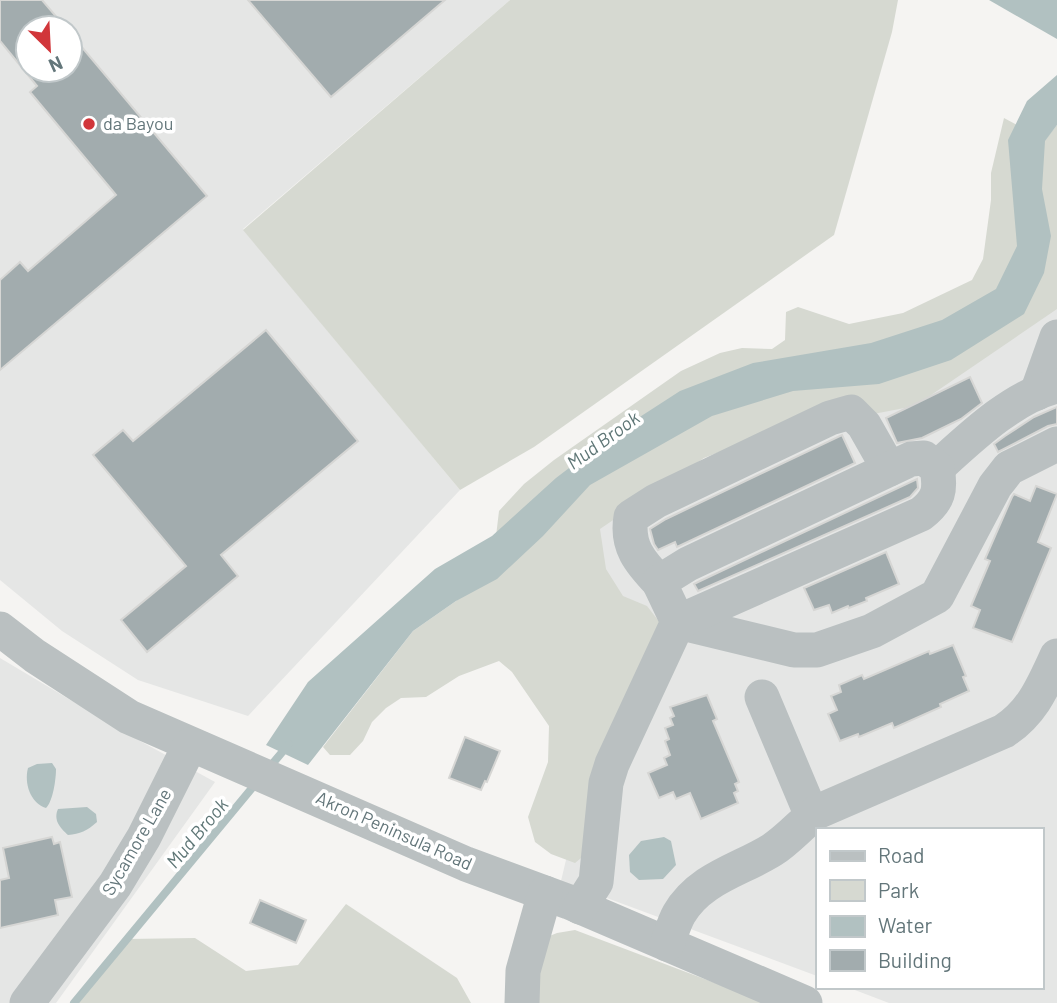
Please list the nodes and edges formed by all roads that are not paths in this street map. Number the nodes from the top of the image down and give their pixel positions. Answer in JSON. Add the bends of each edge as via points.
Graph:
{"nodes":[{"id":1,"x":1057,"y":337,"type":"edge"},
{"id":2,"x":1047,"y":390,"type":"edge"},
{"id":3,"x":1057,"y":444,"type":"edge"},
{"id":4,"x":937,"y":468,"type":"junction"},
{"id":5,"x":889,"y":469,"type":"junction"},
{"id":6,"x":659,"y":582,"type":"junction"},
{"id":7,"x":678,"y":622,"type":"junction"},
{"id":8,"x":8,"y":646,"type":"edge"},
{"id":9,"x":1057,"y":656,"type":"edge"},
{"id":10,"x":762,"y":697,"type":"dead end"},
{"id":11,"x":190,"y":745,"type":"junction"},
{"id":12,"x":812,"y":816,"type":"junction"},
{"id":13,"x":545,"y":893,"type":"junction"},
{"id":14,"x":580,"y":907,"type":"junction"},
{"id":15,"x":667,"y":944,"type":"junction"},
{"id":16,"x":27,"y":1003,"type":"edge"},
{"id":17,"x":522,"y":1003,"type":"edge"},
{"id":18,"x":805,"y":1003,"type":"edge"}],
"edges":[{"from":1,"to":2,"type":"street"},
{"from":2,"to":4,"type":"street","via":[[988,422]]},
{"from":3,"to":7,"type":"street","via":[[1009,468],[937,596],[872,631],[817,650],[794,650]]},
{"from":4,"to":5,"type":"street","via":[[924,458]]},
{"from":4,"to":7,"type":"street","via":[[940,484],[934,504],[922,514]]},
{"from":5,"to":6,"type":"street"},
{"from":5,"to":6,"type":"street","via":[[864,425],[851,412],[656,500],[631,517],[628,533],[641,562]]},
{"from":6,"to":7,"type":"street"},
{"from":7,"to":14,"type":"street","via":[[612,764],[596,882]]},
{"from":8,"to":11,"type":"street","name":"Akron Peninsula Road","via":[[121,713]]},
{"from":9,"to":12,"type":"street","via":[[1034,705],[1018,722]]},
{"from":10,"to":12,"type":"street"},
{"from":11,"to":13,"type":"street","name":"Akron Peninsula Road","via":[[466,864]]},
{"from":11,"to":16,"type":"street","name":"Sycamore Lane","via":[[115,885]]},
{"from":12,"to":15,"type":"street","via":[[769,852],[708,882],[679,914]]},
{"from":13,"to":14,"type":"street","name":"Akron Peninsula Road"},
{"from":13,"to":17,"type":"street","via":[[523,971]]},
{"from":14,"to":15,"type":"street","name":"Akron Peninsula Road"},
{"from":15,"to":18,"type":"street","name":"Akron Peninsula Road"}]}
